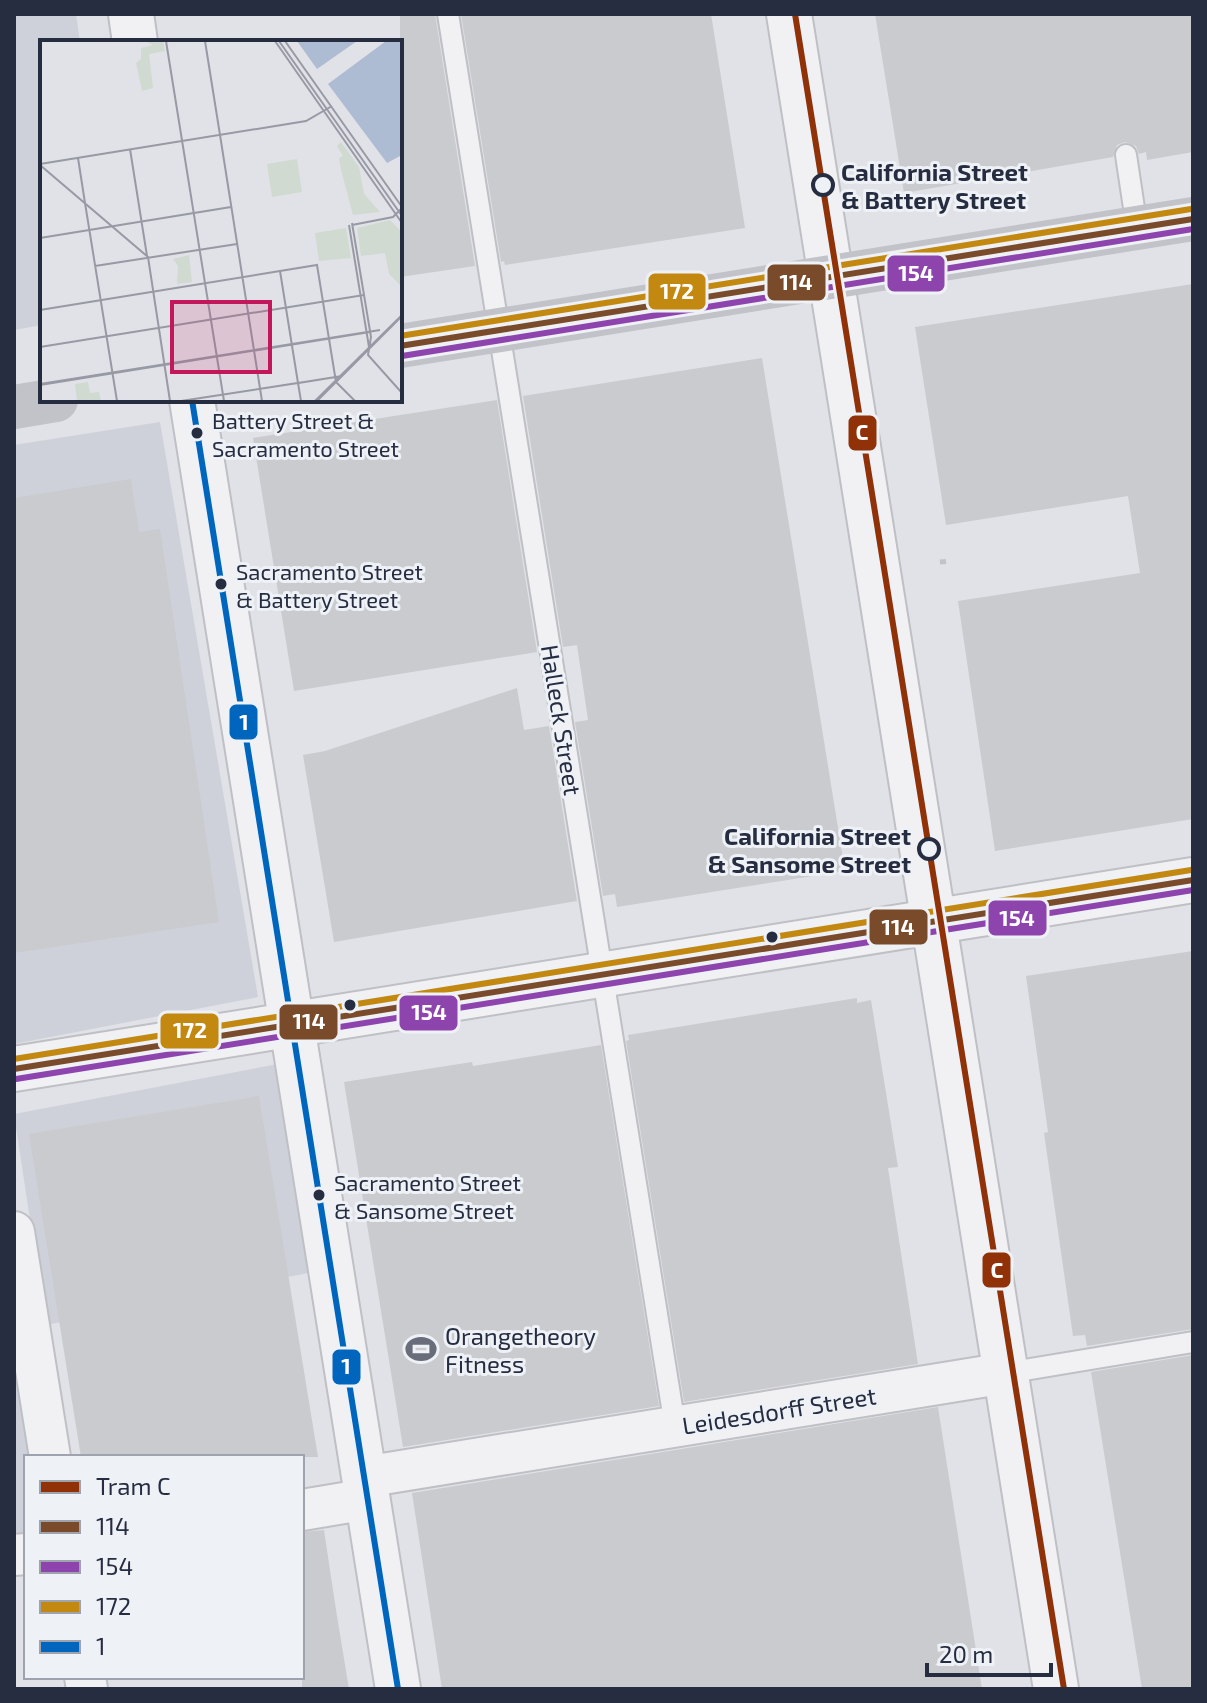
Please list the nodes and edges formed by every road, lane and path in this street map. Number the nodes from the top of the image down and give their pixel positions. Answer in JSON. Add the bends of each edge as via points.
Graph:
{"nodes":[{"id":1,"x":131,"y":14,"type":"edge"},
{"id":2,"x":448,"y":14,"type":"edge"},
{"id":3,"x":789,"y":14,"type":"edge"},
{"id":4,"x":135,"y":40,"type":"edge"},
{"id":5,"x":1126,"y":155,"type":"dead end"},
{"id":6,"x":1193,"y":219,"type":"edge"},
{"id":7,"x":1137,"y":228,"type":"junction"},
{"id":8,"x":831,"y":277,"type":"junction"},
{"id":9,"x":498,"y":330,"type":"junction"},
{"id":10,"x":402,"y":346,"type":"edge"},
{"id":11,"x":44,"y":402,"type":"edge"},
{"id":12,"x":192,"y":402,"type":"edge"},
{"id":13,"x":14,"y":407,"type":"edge"},
{"id":14,"x":951,"y":561,"type":"dead end"},
{"id":15,"x":940,"y":562,"type":"dead end"},
{"id":16,"x":1193,"y":880,"type":"edge"},
{"id":17,"x":934,"y":922,"type":"junction"},
{"id":18,"x":602,"y":975,"type":"junction"},
{"id":19,"x":291,"y":1023,"type":"junction"},
{"id":20,"x":14,"y":1069,"type":"edge"},
{"id":21,"x":14,"y":1232,"type":"edge"},
{"id":22,"x":1193,"y":1342,"type":"edge"},
{"id":23,"x":1006,"y":1373,"type":"junction"},
{"id":24,"x":675,"y":1426,"type":"junction"},
{"id":25,"x":50,"y":1455,"type":"edge"},
{"id":26,"x":366,"y":1488,"type":"junction"},
{"id":27,"x":304,"y":1509,"type":"edge"},
{"id":28,"x":398,"y":1689,"type":"edge"},
{"id":29,"x":1056,"y":1689,"type":"edge"}],
"edges":[{"from":1,"to":4,"type":"street"},
{"from":2,"to":9,"type":"lane","name":"Halleck Street"},
{"from":3,"to":8,"type":"street"},
{"from":5,"to":7,"type":"lane"},
{"from":6,"to":7,"type":"main road"},
{"from":7,"to":8,"type":"main road"},
{"from":8,"to":9,"type":"main road"},
{"from":8,"to":17,"type":"street"},
{"from":9,"to":10,"type":"main road"},
{"from":9,"to":18,"type":"lane","name":"Halleck Street"},
{"from":11,"to":13,"type":"main road"},
{"from":12,"to":19,"type":"street"},
{"from":14,"to":15,"type":"path"},
{"from":16,"to":17,"type":"street"},
{"from":17,"to":18,"type":"street"},
{"from":17,"to":23,"type":"street"},
{"from":18,"to":19,"type":"street"},
{"from":18,"to":24,"type":"lane","name":"Halleck Street"},
{"from":19,"to":20,"type":"street"},
{"from":19,"to":26,"type":"street"},
{"from":21,"to":25,"type":"street"},
{"from":22,"to":23,"type":"lane","name":"Leidesdorff Street"},
{"from":23,"to":24,"type":"street","name":"Leidesdorff Street"},
{"from":23,"to":29,"type":"street"},
{"from":24,"to":26,"type":"street","name":"Leidesdorff Street"},
{"from":26,"to":27,"type":"street","name":"Leidesdorff Street"},
{"from":26,"to":28,"type":"street"}]}
